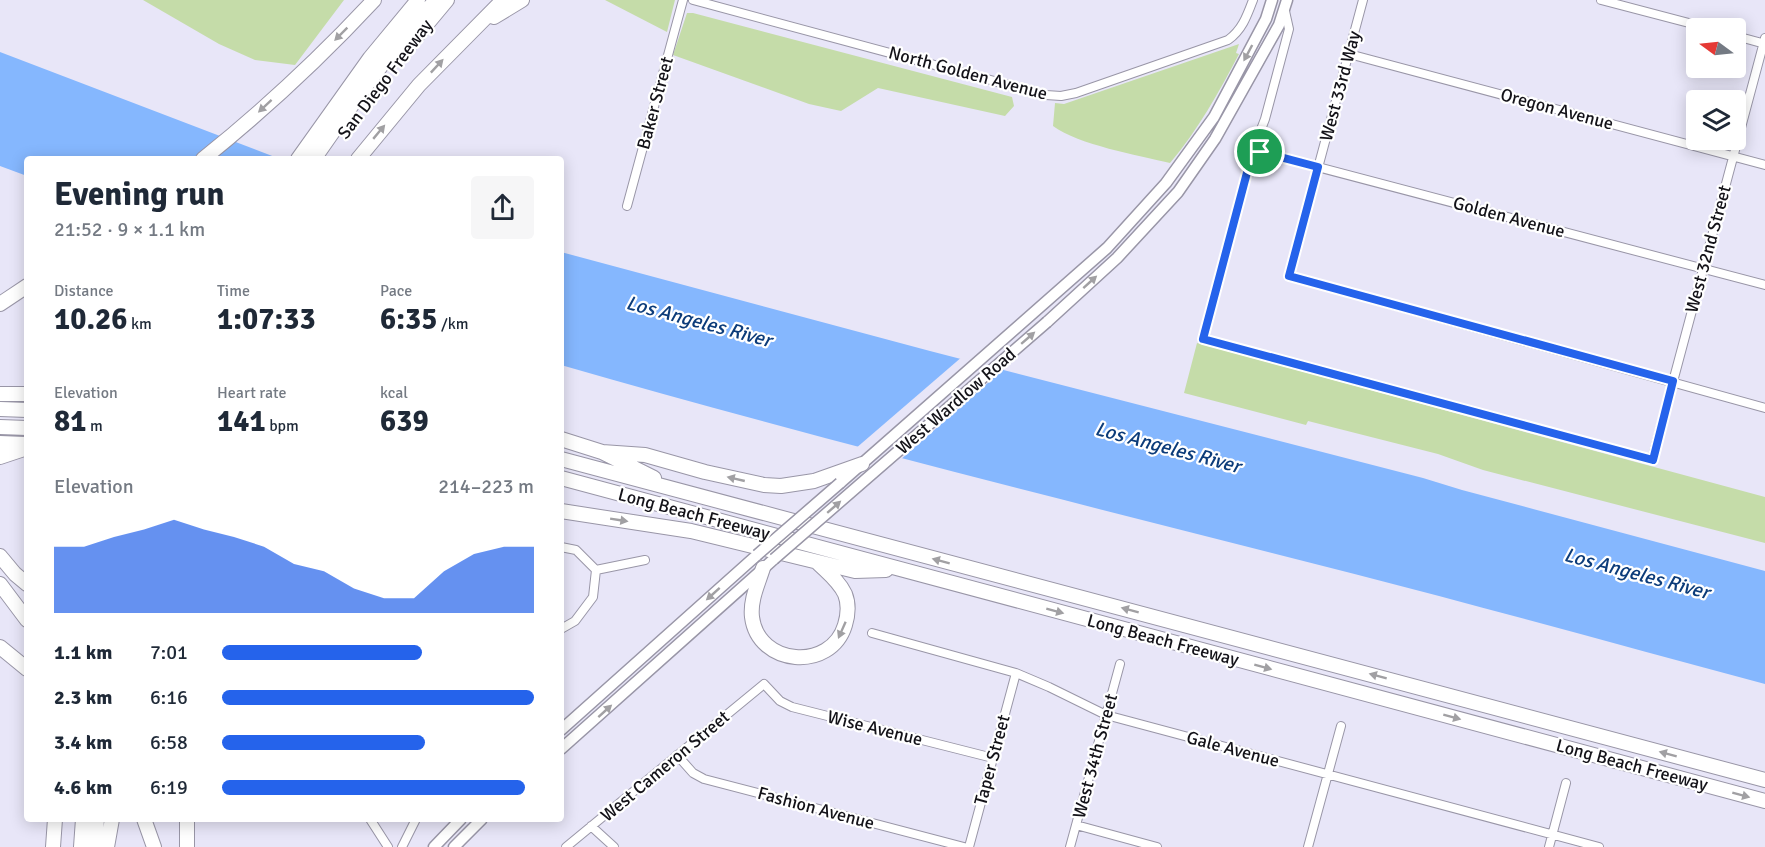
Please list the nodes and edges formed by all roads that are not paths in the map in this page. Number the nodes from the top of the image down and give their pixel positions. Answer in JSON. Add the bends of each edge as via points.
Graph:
{"nodes":[{"id":1,"x":374,"y":0,"type":"edge"},
{"id":2,"x":418,"y":0,"type":"edge"},
{"id":3,"x":447,"y":0,"type":"edge"},
{"id":4,"x":453,"y":0,"type":"edge"},
{"id":5,"x":503,"y":0,"type":"edge"},
{"id":6,"x":522,"y":0,"type":"edge"},
{"id":7,"x":683,"y":0,"type":"edge"},
{"id":8,"x":693,"y":0,"type":"edge"},
{"id":9,"x":1253,"y":0,"type":"edge"},
{"id":10,"x":1272,"y":0,"type":"edge"},
{"id":11,"x":1363,"y":0,"type":"edge"},
{"id":12,"x":1601,"y":0,"type":"edge"},
{"id":13,"x":434,"y":4,"type":"edge"},
{"id":14,"x":1286,"y":5,"type":"edge"},
{"id":15,"x":1686,"y":22,"type":"edge"},
{"id":16,"x":474,"y":29,"type":"junction"},
{"id":17,"x":1746,"y":38,"type":"edge"},
{"id":18,"x":1765,"y":42,"type":"edge"},
{"id":19,"x":1348,"y":54,"type":"junction"},
{"id":20,"x":356,"y":95,"type":"junction"},
{"id":21,"x":1253,"y":150,"type":"junction"},
{"id":22,"x":207,"y":156,"type":"edge"},
{"id":23,"x":301,"y":156,"type":"edge"},
{"id":24,"x":310,"y":156,"type":"edge"},
{"id":25,"x":316,"y":156,"type":"edge"},
{"id":26,"x":326,"y":156,"type":"edge"},
{"id":27,"x":360,"y":156,"type":"edge"},
{"id":28,"x":1733,"y":156,"type":"junction"},
{"id":29,"x":1765,"y":165,"type":"edge"},
{"id":30,"x":1318,"y":167,"type":"junction"},
{"id":31,"x":627,"y":206,"type":"dead end"},
{"id":32,"x":1703,"y":268,"type":"junction"},
{"id":33,"x":1765,"y":285,"type":"edge"},
{"id":34,"x":24,"y":288,"type":"edge"},
{"id":35,"x":0,"y":304,"type":"edge"},
{"id":36,"x":1673,"y":381,"type":"junction"},
{"id":37,"x":0,"y":394,"type":"edge"},
{"id":38,"x":24,"y":394,"type":"edge"},
{"id":39,"x":1765,"y":408,"type":"edge"},
{"id":40,"x":0,"y":409,"type":"edge"},
{"id":41,"x":24,"y":410,"type":"edge"},
{"id":42,"x":0,"y":427,"type":"edge"},
{"id":43,"x":24,"y":428,"type":"edge"},
{"id":44,"x":564,"y":440,"type":"edge"},
{"id":45,"x":0,"y":443,"type":"edge"},
{"id":46,"x":24,"y":446,"type":"edge"},
{"id":47,"x":24,"y":447,"type":"edge"},
{"id":48,"x":602,"y":452,"type":"junction"},
{"id":49,"x":0,"y":457,"type":"edge"},
{"id":50,"x":564,"y":460,"type":"edge"},
{"id":51,"x":862,"y":464,"type":"junction"},
{"id":52,"x":564,"y":479,"type":"edge"},
{"id":53,"x":683,"y":492,"type":"junction"},
{"id":54,"x":564,"y":511,"type":"edge"},
{"id":55,"x":564,"y":548,"type":"edge"},
{"id":56,"x":0,"y":556,"type":"edge"},
{"id":57,"x":645,"y":560,"type":"dead end"},
{"id":58,"x":818,"y":563,"type":"junction"},
{"id":59,"x":768,"y":564,"type":"junction"},
{"id":60,"x":596,"y":570,"type":"junction"},
{"id":61,"x":901,"y":570,"type":"junction"},
{"id":62,"x":24,"y":582,"type":"edge"},
{"id":63,"x":0,"y":584,"type":"edge"},
{"id":64,"x":24,"y":616,"type":"edge"},
{"id":65,"x":564,"y":627,"type":"edge"},
{"id":66,"x":872,"y":633,"type":"dead end"},
{"id":67,"x":0,"y":647,"type":"edge"},
{"id":68,"x":1120,"y":664,"type":"dead end"},
{"id":69,"x":24,"y":667,"type":"edge"},
{"id":70,"x":1016,"y":673,"type":"junction"},
{"id":71,"x":764,"y":684,"type":"joint"},
{"id":72,"x":1106,"y":715,"type":"junction"},
{"id":73,"x":1341,"y":726,"type":"dead end"},
{"id":74,"x":564,"y":727,"type":"edge"},
{"id":75,"x":564,"y":746,"type":"edge"},
{"id":76,"x":677,"y":755,"type":"junction"},
{"id":77,"x":993,"y":758,"type":"junction"},
{"id":78,"x":1328,"y":774,"type":"junction"},
{"id":79,"x":1765,"y":780,"type":"edge"},
{"id":80,"x":1566,"y":783,"type":"dead end"},
{"id":81,"x":1765,"y":801,"type":"edge"},
{"id":82,"x":55,"y":822,"type":"edge"},
{"id":83,"x":75,"y":822,"type":"edge"},
{"id":84,"x":83,"y":822,"type":"edge"},
{"id":85,"x":89,"y":822,"type":"edge"},
{"id":86,"x":97,"y":822,"type":"edge"},
{"id":87,"x":111,"y":822,"type":"edge"},
{"id":88,"x":145,"y":822,"type":"edge"},
{"id":89,"x":187,"y":822,"type":"edge"},
{"id":90,"x":372,"y":822,"type":"edge"},
{"id":91,"x":414,"y":822,"type":"edge"},
{"id":92,"x":458,"y":822,"type":"edge"},
{"id":93,"x":479,"y":822,"type":"edge"},
{"id":94,"x":1076,"y":825,"type":"junction"},
{"id":95,"x":591,"y":826,"type":"junction"},
{"id":96,"x":1552,"y":834,"type":"junction"},
{"id":97,"x":53,"y":847,"type":"edge"},
{"id":98,"x":73,"y":847,"type":"edge"},
{"id":99,"x":81,"y":847,"type":"edge"},
{"id":100,"x":87,"y":847,"type":"edge"},
{"id":101,"x":95,"y":847,"type":"edge"},
{"id":102,"x":107,"y":847,"type":"edge"},
{"id":103,"x":154,"y":847,"type":"edge"},
{"id":104,"x":187,"y":847,"type":"edge"},
{"id":105,"x":388,"y":847,"type":"edge"},
{"id":106,"x":402,"y":847,"type":"edge"},
{"id":107,"x":434,"y":847,"type":"edge"},
{"id":108,"x":454,"y":847,"type":"edge"},
{"id":109,"x":566,"y":847,"type":"edge"},
{"id":110,"x":614,"y":847,"type":"edge"},
{"id":111,"x":964,"y":847,"type":"edge"},
{"id":112,"x":969,"y":847,"type":"edge"},
{"id":113,"x":1070,"y":847,"type":"edge"},
{"id":114,"x":1157,"y":847,"type":"edge"},
{"id":115,"x":1308,"y":847,"type":"edge"},
{"id":116,"x":1549,"y":847,"type":"edge"},
{"id":117,"x":1599,"y":847,"type":"edge"}],
"edges":[{"from":1,"to":22,"type":"highway","one_way":true,"via":[[308,67]]},
{"from":2,"to":20,"type":"highway","name":"San Diego Freeway","via":[[370,58]]},
{"from":3,"to":13,"type":"highway","name":"San Diego Freeway"},
{"from":4,"to":13,"type":"highway"},
{"from":5,"to":16,"type":"highway"},
{"from":6,"to":16,"type":"highway"},
{"from":7,"to":31,"type":"street","name":"Baker Street"},
{"from":8,"to":9,"type":"street","name":"North Golden Avenue","via":[[1060,96],[1228,40],[1237,34]]},
{"from":10,"to":51,"type":"main road","name":"West Wardlow Road","one_way":true,"via":[[1266,19],[1214,117],[1166,183],[1107,248]]},
{"from":11,"to":19,"type":"street","name":"West 33rd Way"},
{"from":12,"to":15,"type":"street"},
{"from":13,"to":20,"type":"highway","name":"San Diego Freeway"},
{"from":14,"to":21,"type":"street","via":[[1289,29]]},
{"from":59,"to":14,"type":"main road","name":"West Wardlow Road","one_way":true,"bridge":true,"via":[[1117,258],[1178,192],[1215,139],[1279,25]]},
{"from":27,"to":16,"type":"highway","one_way":true,"via":[[401,105]]},
{"from":17,"to":18,"type":"street"},
{"from":18,"to":28,"type":"street","name":"West 32nd Street"},
{"from":19,"to":28,"type":"street","name":"Oregon Avenue"},
{"from":19,"to":30,"type":"street","name":"West 33rd Way"},
{"from":20,"to":23,"type":"highway","name":"San Diego Freeway"},
{"from":20,"to":24,"type":"highway"},
{"from":20,"to":25,"type":"highway"},
{"from":20,"to":26,"type":"highway","name":"San Diego Freeway"},
{"from":21,"to":30,"type":"street","name":"Golden Avenue"},
{"from":21,"to":36,"type":"street","name":"West 32nd Street","via":[[1203,339],[1653,460]]},
{"from":28,"to":29,"type":"street","name":"Oregon Avenue"},
{"from":28,"to":32,"type":"street","name":"West 32nd Street"},
{"from":30,"to":32,"type":"street","name":"Golden Avenue"},
{"from":30,"to":36,"type":"street","name":"West 33rd Way","via":[[1289,276]]},
{"from":32,"to":33,"type":"street","name":"Golden Avenue"},
{"from":32,"to":36,"type":"street","name":"West 32nd Street"},
{"from":34,"to":35,"type":"highway"},
{"from":36,"to":39,"type":"street"},
{"from":37,"to":38,"type":"highway"},
{"from":40,"to":41,"type":"highway"},
{"from":42,"to":43,"type":"highway"},
{"from":44,"to":48,"type":"highway"},
{"from":45,"to":46,"type":"highway"},
{"from":47,"to":49,"type":"highway"},
{"from":51,"to":48,"type":"highway","one_way":true,"via":[[814,481],[764,485],[645,456]]},
{"from":48,"to":53,"type":"highway"},
{"from":50,"to":53,"type":"highway","name":"Long Beach Freeway"},
{"from":51,"to":74,"type":"main road","name":"West Wardlow Road","one_way":true,"bridge":true},
{"from":52,"to":61,"type":"highway","name":"Long Beach Freeway"},
{"from":79,"to":53,"type":"highway","name":"Long Beach Freeway","one_way":true},
{"from":54,"to":58,"type":"highway","one_way":true,"via":[[691,531]]},
{"from":55,"to":60,"type":"street","via":[[576,550]]},
{"from":56,"to":62,"type":"highway"},
{"from":57,"to":60,"type":"street"},
{"from":58,"to":59,"type":"highway","one_way":true,"via":[[844,592],[848,617],[838,640],[823,652],[798,658],[779,654],[764,643],[752,618],[754,592]]},
{"from":58,"to":61,"type":"highway","via":[[855,571]]},
{"from":75,"to":59,"type":"main road","name":"West Wardlow Road","one_way":true},
{"from":60,"to":65,"type":"street","via":[[593,597],[575,621]]},
{"from":61,"to":81,"type":"highway","name":"Long Beach Freeway","one_way":true},
{"from":63,"to":64,"type":"highway"},
{"from":66,"to":70,"type":"street","name":"Gale Avenue"},
{"from":67,"to":69,"type":"highway"},
{"from":68,"to":72,"type":"street","name":"West 34th Street"},
{"from":70,"to":72,"type":"street","name":"Gale Avenue"},
{"from":70,"to":77,"type":"street","name":"Taper Street"},
{"from":71,"to":76,"type":"street","name":"West Cameron Street"},
{"from":71,"to":77,"type":"street","name":"Wise Avenue","via":[[792,707]]},
{"from":72,"to":78,"type":"street","name":"Gale Avenue"},
{"from":72,"to":94,"type":"street","name":"West 34th Street"},
{"from":73,"to":78,"type":"street"},
{"from":76,"to":95,"type":"street","name":"West Cameron Street"},
{"from":76,"to":111,"type":"street","name":"Fashion Avenue","via":[[704,779]]},
{"from":77,"to":112,"type":"street","name":"Taper Street"},
{"from":78,"to":96,"type":"street","name":"Gale Avenue"},
{"from":78,"to":115,"type":"street"},
{"from":80,"to":96,"type":"street"},
{"from":82,"to":97,"type":"highway"},
{"from":83,"to":98,"type":"highway"},
{"from":84,"to":99,"type":"highway"},
{"from":85,"to":100,"type":"highway"},
{"from":86,"to":101,"type":"highway"},
{"from":87,"to":102,"type":"highway"},
{"from":88,"to":103,"type":"highway"},
{"from":89,"to":104,"type":"highway"},
{"from":90,"to":105,"type":"street"},
{"from":91,"to":106,"type":"street"},
{"from":92,"to":107,"type":"main road"},
{"from":93,"to":108,"type":"main road"},
{"from":94,"to":113,"type":"street","name":"West 34th Street"},
{"from":94,"to":114,"type":"street"},
{"from":95,"to":109,"type":"street","name":"West Cameron Street"},
{"from":95,"to":110,"type":"street"},
{"from":96,"to":116,"type":"street"},
{"from":96,"to":117,"type":"street","name":"Gale Avenue"}]}
